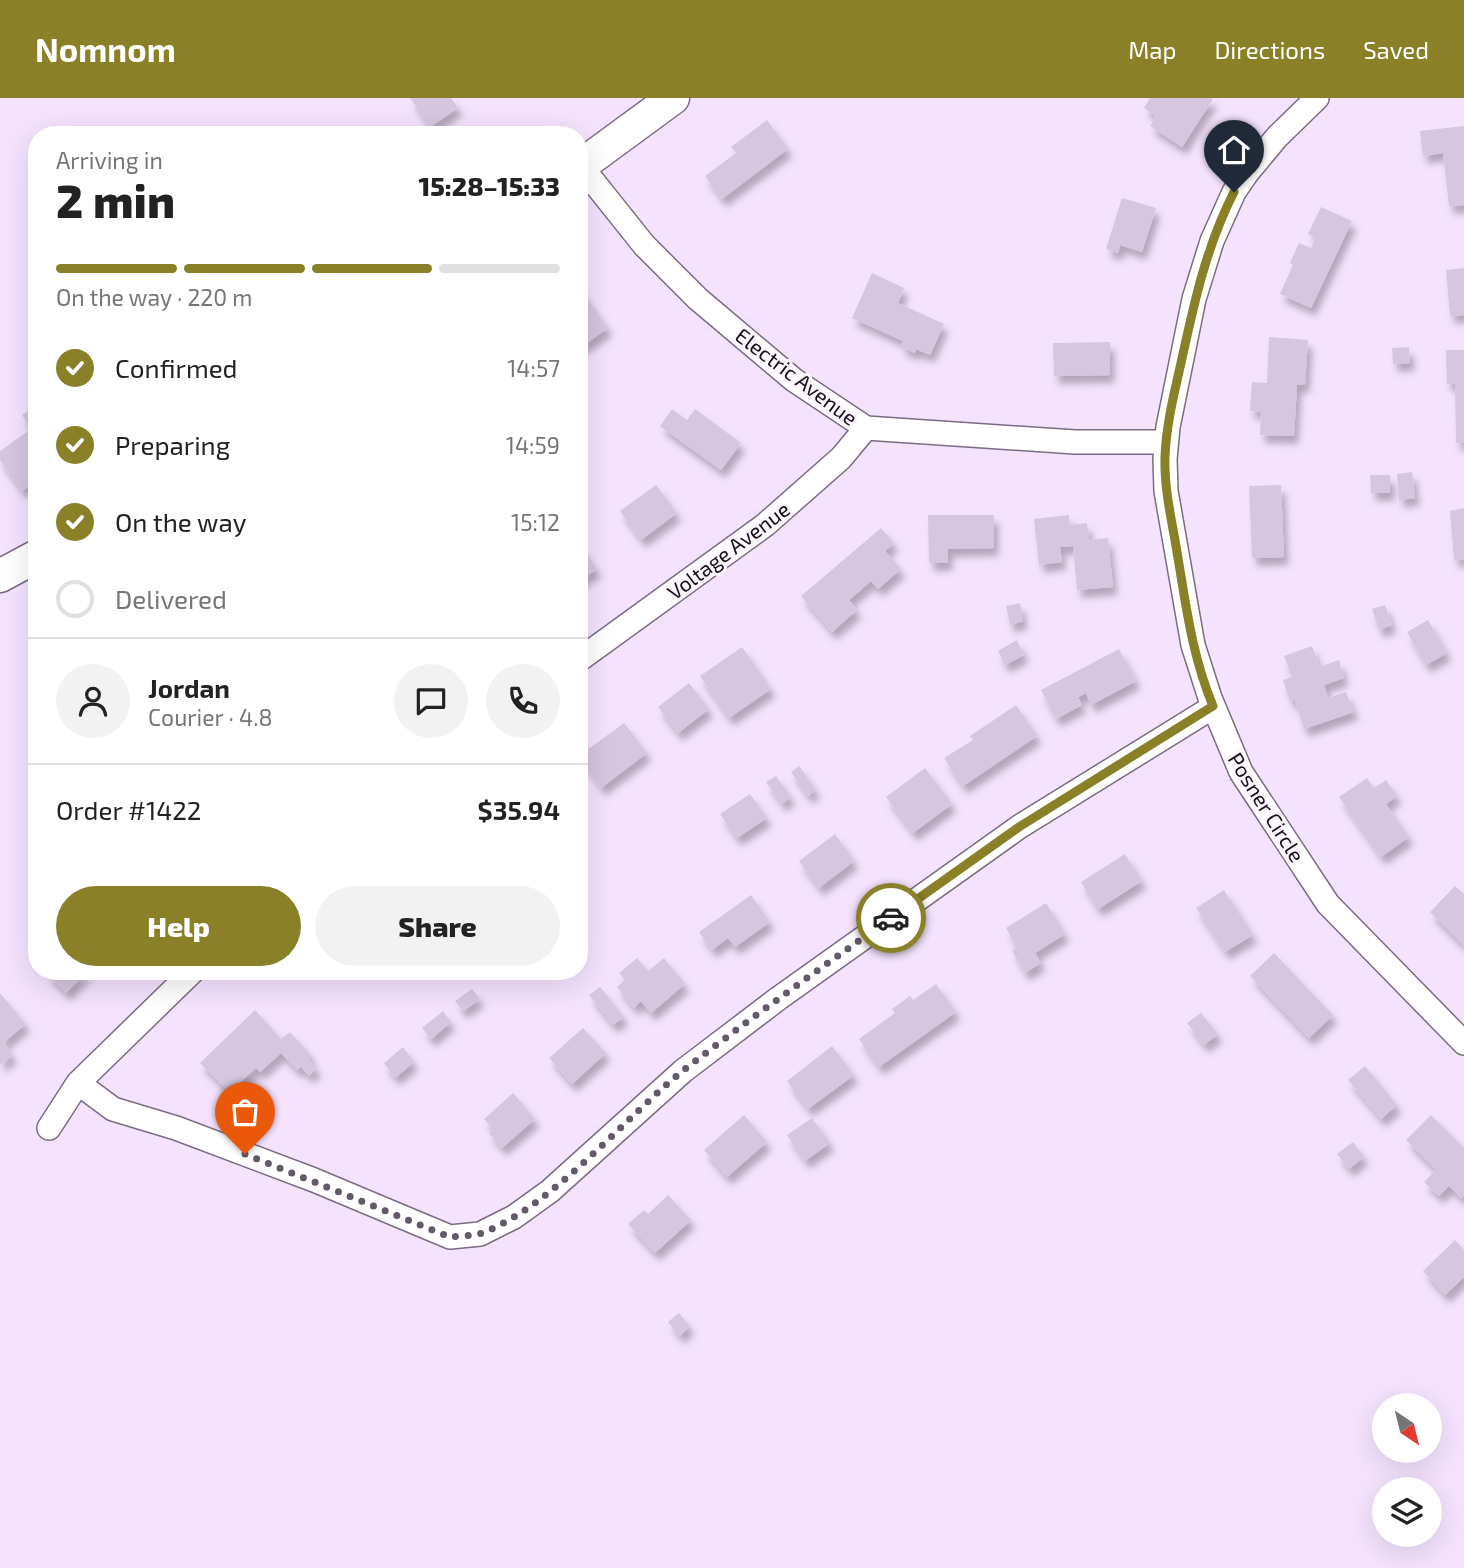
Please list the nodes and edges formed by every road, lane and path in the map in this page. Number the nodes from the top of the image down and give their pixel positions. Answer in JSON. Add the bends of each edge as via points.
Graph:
{"nodes":[{"id":1,"x":673,"y":98,"type":"edge"},
{"id":2,"x":1317,"y":98,"type":"edge"},
{"id":3,"x":588,"y":161,"type":"edge"},
{"id":4,"x":588,"y":177,"type":"edge"},
{"id":5,"x":866,"y":428,"type":"junction"},
{"id":6,"x":1166,"y":442,"type":"junction"},
{"id":7,"x":28,"y":561,"type":"edge"},
{"id":8,"x":0,"y":576,"type":"edge"},
{"id":9,"x":588,"y":653,"type":"edge"},
{"id":10,"x":1213,"y":706,"type":"junction"},
{"id":11,"x":184,"y":980,"type":"edge"},
{"id":12,"x":1464,"y":1043,"type":"edge"},
{"id":13,"x":78,"y":1083,"type":"junction"},
{"id":14,"x":49,"y":1128,"type":"dead end"}],
"edges":[{"from":1,"to":3,"type":"main road"},
{"from":2,"to":6,"type":"street","name":"Posner Circle","via":[[1247,173],[1222,216],[1194,299]]},
{"from":4,"to":5,"type":"street","name":"Electric Avenue","via":[[644,246],[698,299],[794,380]]},
{"from":5,"to":6,"type":"street","name":"Electric Avenue","via":[[1075,442]]},
{"from":5,"to":9,"type":"street","name":"Voltage Avenue","via":[[841,458],[765,525]]},
{"from":6,"to":10,"type":"street","name":"Posner Circle","via":[[1166,491],[1186,615]]},
{"from":7,"to":8,"type":"main road"},
{"from":10,"to":12,"type":"street","name":"Posner Circle","via":[[1256,798],[1328,904]]},
{"from":10,"to":13,"type":"street","via":[[1019,827],[779,998],[683,1071],[550,1191],[480,1234],[450,1237],[301,1175],[113,1109]]},
{"from":11,"to":13,"type":"street"},
{"from":13,"to":14,"type":"street"}]}
